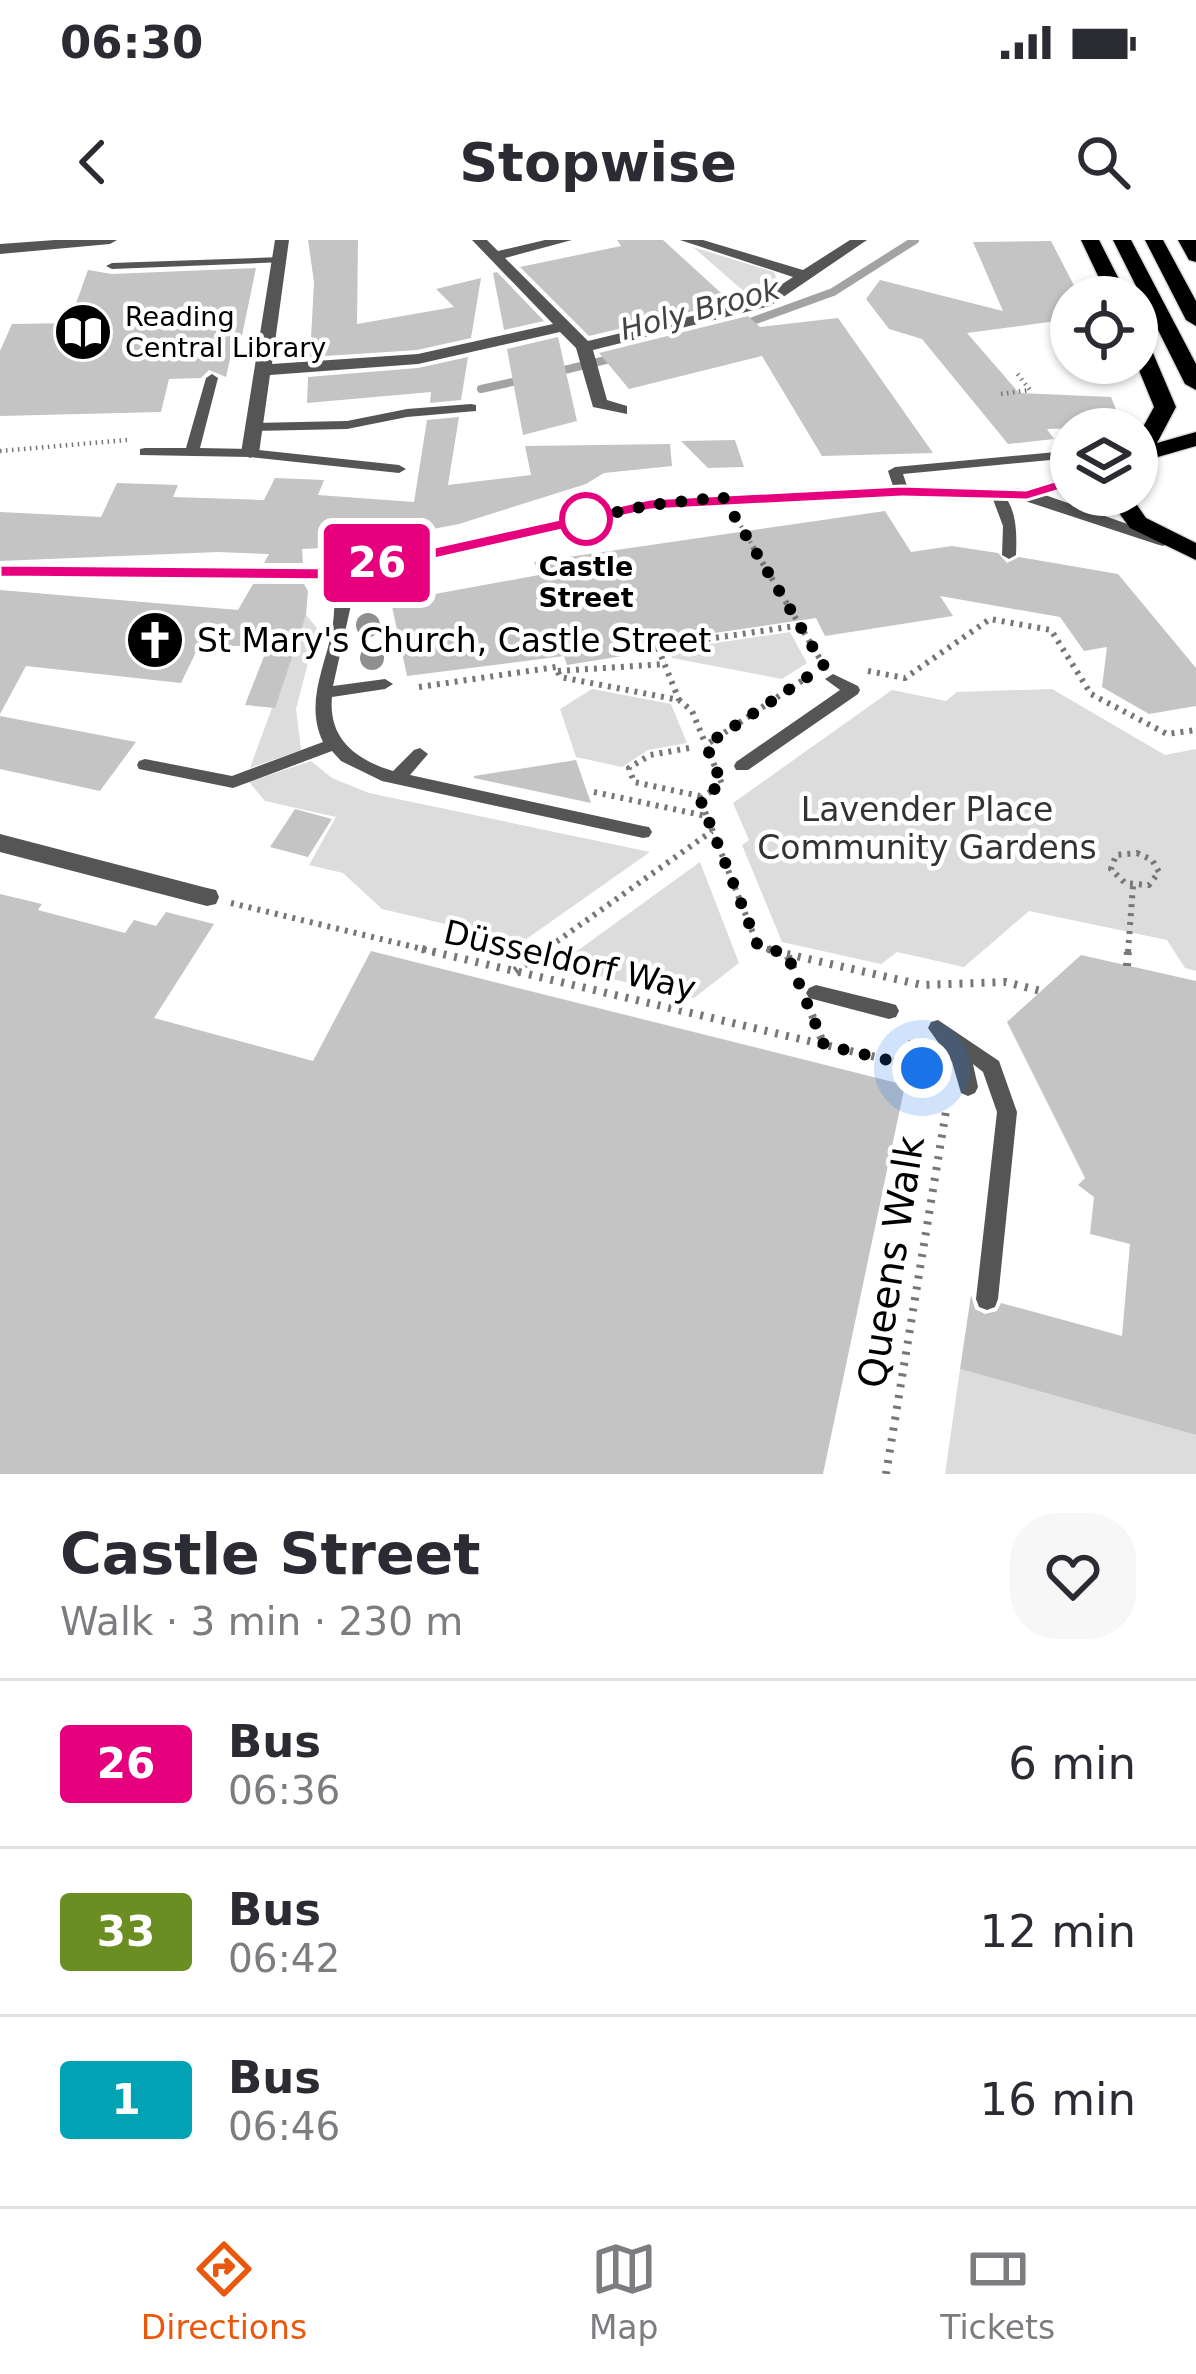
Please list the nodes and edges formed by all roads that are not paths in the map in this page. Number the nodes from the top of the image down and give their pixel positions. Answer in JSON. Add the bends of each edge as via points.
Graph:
{"nodes":[{"id":1,"x":110,"y":240,"type":"edge"},
{"id":2,"x":282,"y":240,"type":"edge"},
{"id":3,"x":479,"y":240,"type":"edge"},
{"id":4,"x":565,"y":240,"type":"edge"},
{"id":5,"x":687,"y":240,"type":"edge"},
{"id":6,"x":860,"y":240,"type":"edge"},
{"id":7,"x":1090,"y":240,"type":"edge"},
{"id":8,"x":1122,"y":240,"type":"edge"},
{"id":9,"x":1154,"y":240,"type":"edge"},
{"id":10,"x":1186,"y":240,"type":"edge"},
{"id":11,"x":0,"y":249,"type":"edge"},
{"id":12,"x":494,"y":256,"type":"junction"},
{"id":13,"x":1196,"y":256,"type":"edge"},
{"id":14,"x":281,"y":260,"type":"junction"},
{"id":15,"x":112,"y":266,"type":"dead end"},
{"id":16,"x":806,"y":276,"type":"junction"},
{"id":17,"x":1108,"y":276,"type":"edge"},
{"id":18,"x":1196,"y":320,"type":"edge"},
{"id":19,"x":562,"y":327,"type":"junction"},
{"id":20,"x":589,"y":359,"type":"junction"},
{"id":21,"x":263,"y":370,"type":"junction"},
{"id":22,"x":212,"y":378,"type":"dead end"},
{"id":23,"x":1156,"y":384,"type":"edge"},
{"id":24,"x":1196,"y":384,"type":"edge"},
{"id":25,"x":471,"y":408,"type":"dead end"},
{"id":26,"x":621,"y":410,"type":"dead end"},
{"id":27,"x":1158,"y":421,"type":"edge"},
{"id":28,"x":254,"y":427,"type":"junction"},
{"id":29,"x":1196,"y":439,"type":"edge"},
{"id":30,"x":1158,"y":450,"type":"edge"},
{"id":31,"x":145,"y":452,"type":"road end"},
{"id":32,"x":192,"y":452,"type":"junction"},
{"id":33,"x":250,"y":453,"type":"junction"},
{"id":34,"x":1050,"y":457,"type":"edge"},
{"id":35,"x":399,"y":469,"type":"dead end"},
{"id":36,"x":1050,"y":488,"type":"edge"},
{"id":37,"x":902,"y":492,"type":"junction"},
{"id":38,"x":998,"y":494,"type":"junction"},
{"id":39,"x":1027,"y":495,"type":"junction"},
{"id":40,"x":1132,"y":516,"type":"edge"},
{"id":41,"x":1185,"y":550,"type":"edge"},
{"id":42,"x":1009,"y":555,"type":"dead end"},
{"id":43,"x":0,"y":571,"type":"edge"},
{"id":44,"x":341,"y":574,"type":"junction"},
{"id":45,"x":828,"y":670,"type":"road end"},
{"id":46,"x":385,"y":684,"type":"dead end"},
{"id":47,"x":325,"y":693,"type":"junction"},
{"id":48,"x":331,"y":745,"type":"junction"},
{"id":49,"x":420,"y":754,"type":"dead end"},
{"id":50,"x":145,"y":765,"type":"dead end"},
{"id":51,"x":742,"y":766,"type":"dead end"},
{"id":52,"x":397,"y":778,"type":"junction"},
{"id":53,"x":643,"y":832,"type":"dead end"},
{"id":54,"x":0,"y":842,"type":"edge"},
{"id":55,"x":208,"y":897,"type":"road end"},
{"id":56,"x":809,"y":997,"type":"road end"},
{"id":57,"x":889,"y":1011,"type":"dead end"},
{"id":58,"x":968,"y":1087,"type":"dead end"},
{"id":59,"x":987,"y":1299,"type":"dead end"}],
"edges":[{"from":1,"to":11,"type":"street"},
{"from":2,"to":14,"type":"street"},
{"from":3,"to":12,"type":"street"},
{"from":4,"to":12,"type":"street"},
{"from":5,"to":16,"type":"street"},
{"from":6,"to":16,"type":"street"},
{"from":7,"to":17,"type":"main road"},
{"from":8,"to":24,"type":"main road"},
{"from":9,"to":18,"type":"main road"},
{"from":10,"to":13,"type":"main road"},
{"from":12,"to":19,"type":"street"},
{"from":14,"to":15,"type":"lane"},
{"from":14,"to":21,"type":"street"},
{"from":16,"to":20,"type":"street","via":[[764,303]]},
{"from":19,"to":20,"type":"street"},
{"from":19,"to":21,"type":"street","via":[[418,359]]},
{"from":20,"to":26,"type":"street","via":[[599,403]]},
{"from":21,"to":28,"type":"street"},
{"from":22,"to":32,"type":"lane"},
{"from":23,"to":27,"type":"main road","via":[[1166,407]]},
{"from":25,"to":28,"type":"lane","via":[[347,425]]},
{"from":28,"to":33,"type":"street"},
{"from":29,"to":30,"type":"main road"},
{"from":31,"to":32,"type":"lane"},
{"from":32,"to":33,"type":"lane"},
{"from":33,"to":35,"type":"lane"},
{"from":34,"to":37,"type":"lane","via":[[895,471]]},
{"from":36,"to":39,"type":"street"},
{"from":37,"to":38,"type":"street"},
{"from":37,"to":44,"type":"street","via":[[650,505]]},
{"from":38,"to":39,"type":"street"},
{"from":38,"to":42,"type":"lane","via":[[1010,526]]},
{"from":39,"to":41,"type":"street"},
{"from":40,"to":41,"type":"main road"},
{"from":43,"to":44,"type":"street"},
{"from":44,"to":47,"type":"lane","via":[[346,595]]},
{"from":45,"to":51,"type":"lane","via":[[852,690]]},
{"from":46,"to":47,"type":"lane"},
{"from":47,"to":48,"type":"lane","via":[[323,732]]},
{"from":48,"to":50,"type":"lane","via":[[233,782]]},
{"from":48,"to":52,"type":"lane","via":[[351,763]]},
{"from":49,"to":52,"type":"lane"},
{"from":52,"to":53,"type":"lane"},
{"from":54,"to":55,"type":"street"},
{"from":56,"to":57,"type":"lane"},
{"from":58,"to":59,"type":"lane","via":[[962,1060],[938,1028],[992,1067],[1007,1112]]}]}
